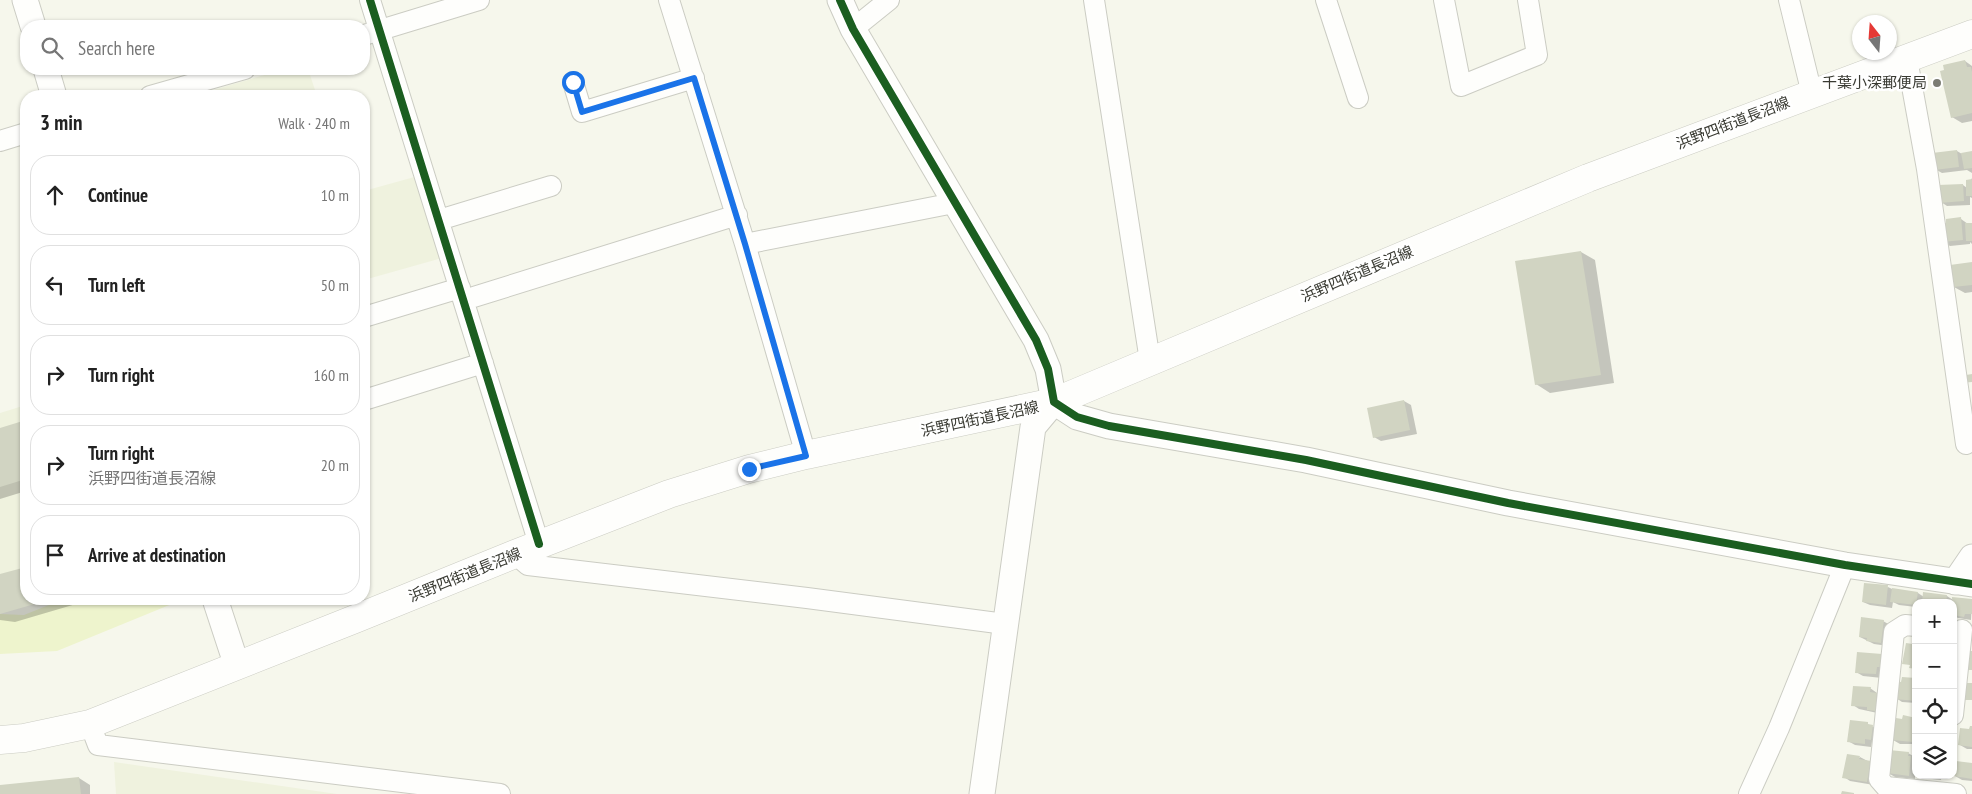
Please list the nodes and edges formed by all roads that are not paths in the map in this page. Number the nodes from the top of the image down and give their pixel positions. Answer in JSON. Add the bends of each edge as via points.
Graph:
{"nodes":[{"id":1,"x":25,"y":0,"type":"edge"},
{"id":2,"x":370,"y":0,"type":"edge"},
{"id":3,"x":479,"y":0,"type":"edge"},
{"id":4,"x":669,"y":0,"type":"edge"},
{"id":5,"x":840,"y":0,"type":"edge"},
{"id":6,"x":888,"y":0,"type":"edge"},
{"id":7,"x":1094,"y":0,"type":"edge"},
{"id":8,"x":1326,"y":0,"type":"edge"},
{"id":9,"x":1444,"y":0,"type":"edge"},
{"id":10,"x":1528,"y":0,"type":"edge"},
{"id":11,"x":1789,"y":0,"type":"edge"},
{"id":12,"x":31,"y":20,"type":"edge"},
{"id":13,"x":853,"y":29,"type":"junction"},
{"id":14,"x":371,"y":32,"type":"edge"},
{"id":15,"x":1972,"y":34,"type":"edge"},
{"id":16,"x":1907,"y":59,"type":"junction"},
{"id":17,"x":48,"y":75,"type":"edge"},
{"id":18,"x":224,"y":75,"type":"edge"},
{"id":19,"x":694,"y":78,"type":"junction"},
{"id":20,"x":573,"y":82,"type":"dead end"},
{"id":21,"x":52,"y":90,"type":"edge"},
{"id":22,"x":171,"y":90,"type":"edge"},
{"id":23,"x":1812,"y":94,"type":"junction"},
{"id":24,"x":1358,"y":98,"type":"dead end"},
{"id":25,"x":20,"y":135,"type":"edge"},
{"id":26,"x":0,"y":141,"type":"edge"},
{"id":27,"x":551,"y":186,"type":"dead end"},
{"id":28,"x":954,"y":203,"type":"junction"},
{"id":29,"x":737,"y":215,"type":"junction"},
{"id":30,"x":439,"y":220,"type":"junction"},
{"id":31,"x":745,"y":244,"type":"junction"},
{"id":32,"x":462,"y":294,"type":"junction"},
{"id":33,"x":370,"y":316,"type":"edge"},
{"id":34,"x":1150,"y":361,"type":"junction"},
{"id":35,"x":483,"y":363,"type":"junction"},
{"id":36,"x":370,"y":398,"type":"edge"},
{"id":37,"x":1054,"y":402,"type":"junction"},
{"id":38,"x":1966,"y":444,"type":"dead end"},
{"id":39,"x":806,"y":456,"type":"junction"},
{"id":40,"x":527,"y":549,"type":"junction"},
{"id":41,"x":1972,"y":557,"type":"edge"},
{"id":42,"x":1845,"y":565,"type":"junction"},
{"id":43,"x":1963,"y":583,"type":"edge"},
{"id":44,"x":217,"y":605,"type":"edge"},
{"id":45,"x":1005,"y":624,"type":"junction"},
{"id":46,"x":1912,"y":625,"type":"edge"},
{"id":47,"x":1962,"y":630,"type":"edge"},
{"id":48,"x":236,"y":666,"type":"junction"},
{"id":49,"x":1956,"y":689,"type":"edge"},
{"id":50,"x":1957,"y":714,"type":"edge"},
{"id":51,"x":1972,"y":714,"type":"edge"},
{"id":52,"x":90,"y":724,"type":"junction"},
{"id":53,"x":0,"y":740,"type":"edge"},
{"id":54,"x":1949,"y":787,"type":"edge"},
{"id":55,"x":500,"y":794,"type":"edge"},
{"id":56,"x":982,"y":794,"type":"edge"},
{"id":57,"x":1749,"y":794,"type":"edge"}],
"edges":[{"from":1,"to":12,"type":"street"},
{"from":2,"to":14,"type":"street"},
{"from":3,"to":14,"type":"street"},
{"from":4,"to":19,"type":"street"},
{"from":5,"to":13,"type":"street"},
{"from":6,"to":13,"type":"street"},
{"from":7,"to":34,"type":"street"},
{"from":8,"to":24,"type":"street"},
{"from":9,"to":10,"type":"street","via":[[1461,86],[1538,55]]},
{"from":11,"to":23,"type":"street"},
{"from":13,"to":28,"type":"street"},
{"from":14,"to":30,"type":"street"},
{"from":15,"to":16,"type":"main road","name":"浜野四街道長沼線"},
{"from":16,"to":23,"type":"main road","name":"浜野四街道長沼線"},
{"from":16,"to":38,"type":"street","via":[[1927,169]]},
{"from":17,"to":21,"type":"street"},
{"from":18,"to":22,"type":"street"},
{"from":19,"to":20,"type":"street","via":[[582,112]]},
{"from":19,"to":29,"type":"street"},
{"from":23,"to":34,"type":"main road","name":"浜野四街道長沼線","via":[[1588,178]]},
{"from":25,"to":26,"type":"street"},
{"from":27,"to":30,"type":"street"},
{"from":28,"to":31,"type":"street"},
{"from":28,"to":37,"type":"street","via":[[1044,354]]},
{"from":29,"to":31,"type":"street"},
{"from":29,"to":32,"type":"street"},
{"from":30,"to":32,"type":"street"},
{"from":31,"to":39,"type":"street"},
{"from":32,"to":33,"type":"street"},
{"from":32,"to":35,"type":"street"},
{"from":34,"to":37,"type":"main road","name":"浜野四街道長沼線"},
{"from":35,"to":36,"type":"street"},
{"from":35,"to":40,"type":"street"},
{"from":37,"to":39,"type":"main road","name":"浜野四街道長沼線"},
{"from":37,"to":42,"type":"street","via":[[1077,417],[1109,426],[1306,460],[1508,503]]},
{"from":37,"to":45,"type":"street","via":[[1033,427]]},
{"from":39,"to":40,"type":"main road","name":"浜野四街道長沼線","via":[[749,469],[670,494]]},
{"from":40,"to":45,"type":"street","via":[[528,566]]},
{"from":40,"to":48,"type":"main road","name":"浜野四街道長沼線"},
{"from":41,"to":43,"type":"street"},
{"from":42,"to":43,"type":"street"},
{"from":42,"to":57,"type":"street"},
{"from":44,"to":48,"type":"street"},
{"from":45,"to":56,"type":"street"},
{"from":46,"to":54,"type":"street","via":[[1905,624],[1894,632],[1879,779],[1886,787]]},
{"from":47,"to":49,"type":"street"},
{"from":48,"to":52,"type":"main road","name":"浜野四街道長沼線"},
{"from":50,"to":51,"type":"street"},
{"from":52,"to":53,"type":"main road","name":"浜野四街道長沼線"},
{"from":52,"to":55,"type":"street","via":[[98,745]]}]}
